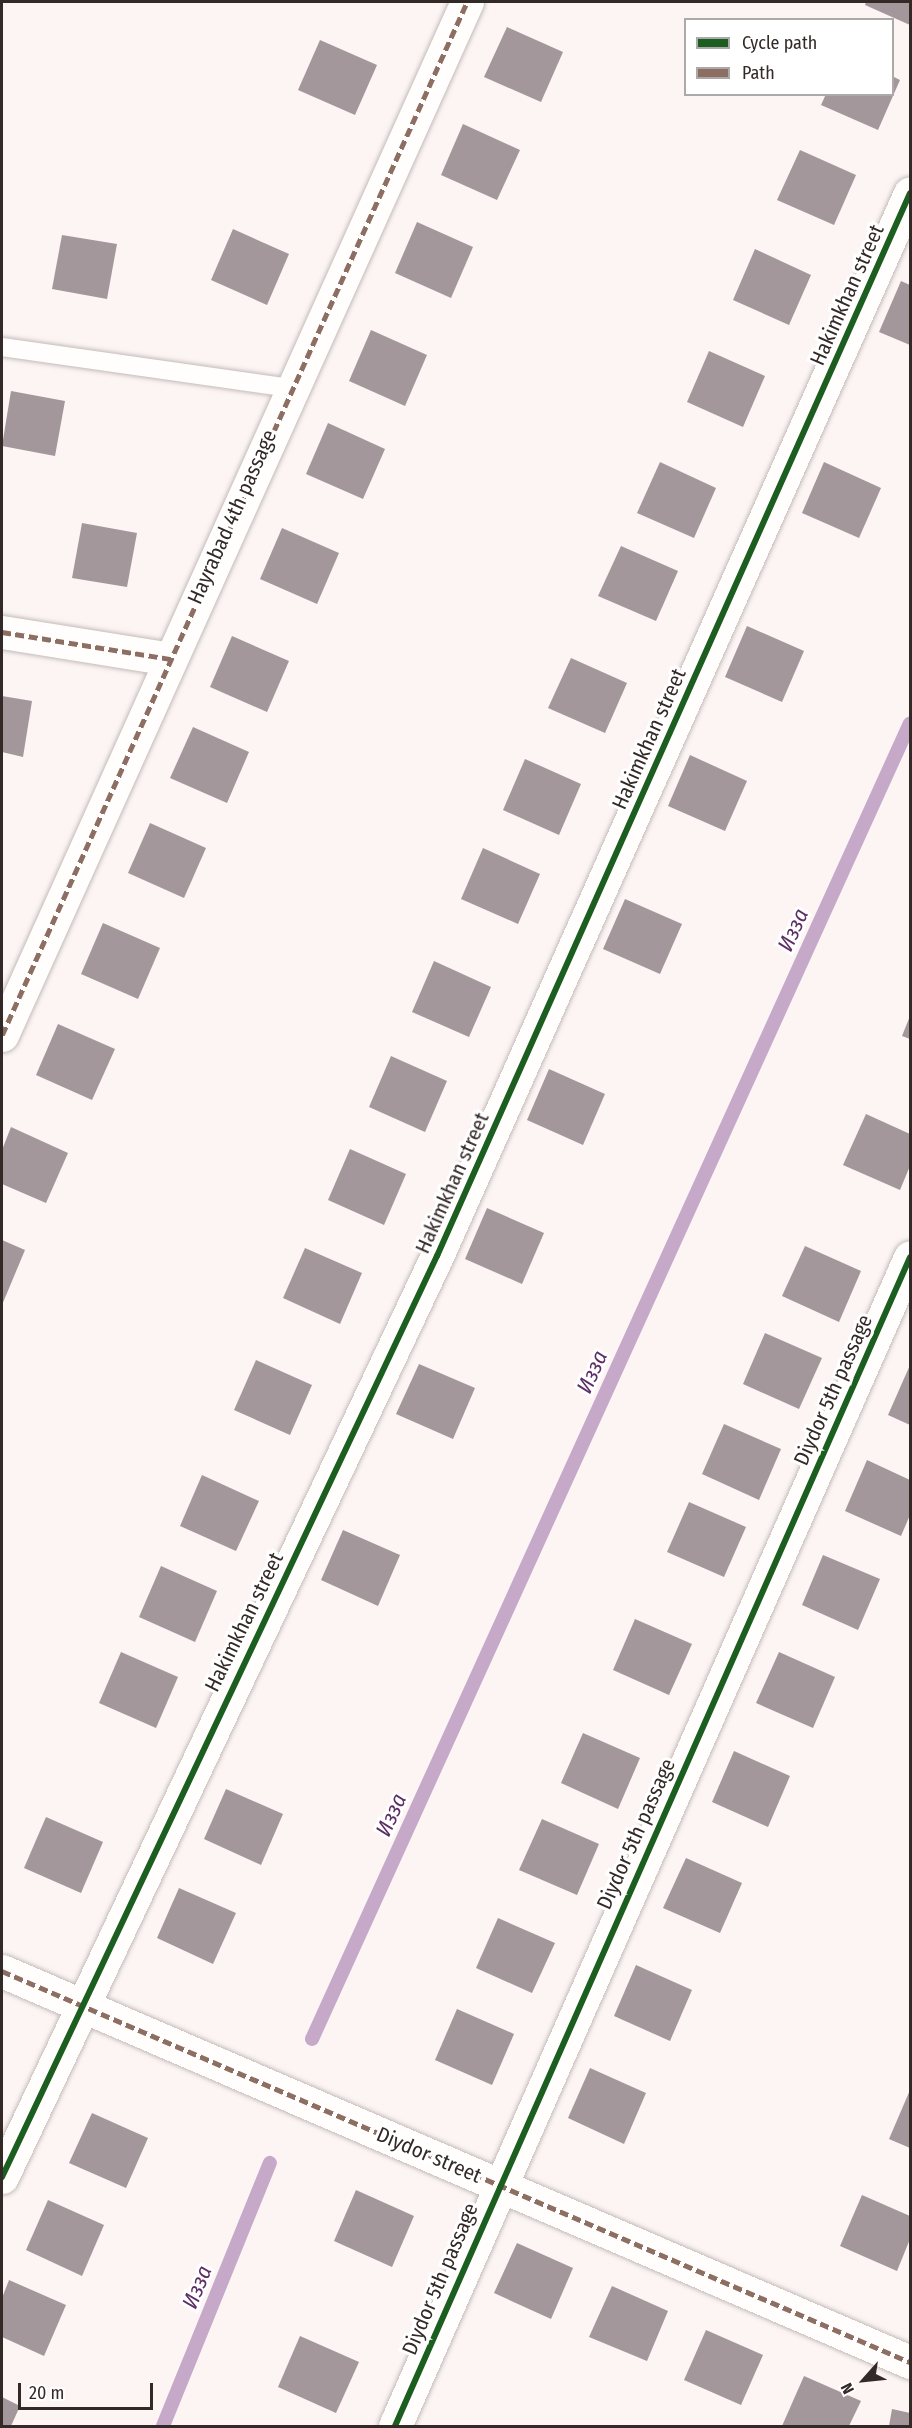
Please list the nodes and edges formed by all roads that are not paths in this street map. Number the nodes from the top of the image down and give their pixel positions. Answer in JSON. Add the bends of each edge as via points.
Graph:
{"nodes":[{"id":1,"x":467,"y":2,"type":"edge"},
{"id":2,"x":910,"y":193,"type":"edge"},
{"id":3,"x":2,"y":347,"type":"edge"},
{"id":4,"x":290,"y":388,"type":"junction"},
{"id":5,"x":2,"y":632,"type":"edge"},
{"id":6,"x":170,"y":659,"type":"junction"},
{"id":7,"x":2,"y":1035,"type":"edge"},
{"id":8,"x":910,"y":1257,"type":"edge"},
{"id":9,"x":2,"y":1971,"type":"edge"},
{"id":10,"x":80,"y":2004,"type":"junction"},
{"id":11,"x":2,"y":2176,"type":"edge"},
{"id":12,"x":498,"y":2185,"type":"junction"},
{"id":13,"x":910,"y":2362,"type":"edge"},
{"id":14,"x":395,"y":2427,"type":"edge"}],
"edges":[{"from":1,"to":4,"type":"street","name":"Hayrabad 4th passage"},
{"from":2,"to":10,"type":"street","name":"Hakimkhаn street","via":[[437,1256]]},
{"from":3,"to":4,"type":"lane"},
{"from":4,"to":6,"type":"street","name":"Hayrabad 4th passage"},
{"from":5,"to":6,"type":"street"},
{"from":6,"to":7,"type":"street","name":"Hayrabad 4th passage"},
{"from":8,"to":12,"type":"street","name":"Diydor 5th passage"},
{"from":9,"to":10,"type":"street","name":"Diydor street"},
{"from":10,"to":11,"type":"street","name":"Hakimkhаn street"},
{"from":10,"to":12,"type":"street","name":"Diydor street"},
{"from":12,"to":13,"type":"street","name":"Diydor street"},
{"from":12,"to":14,"type":"street","name":"Diydor 5th passage"}]}
